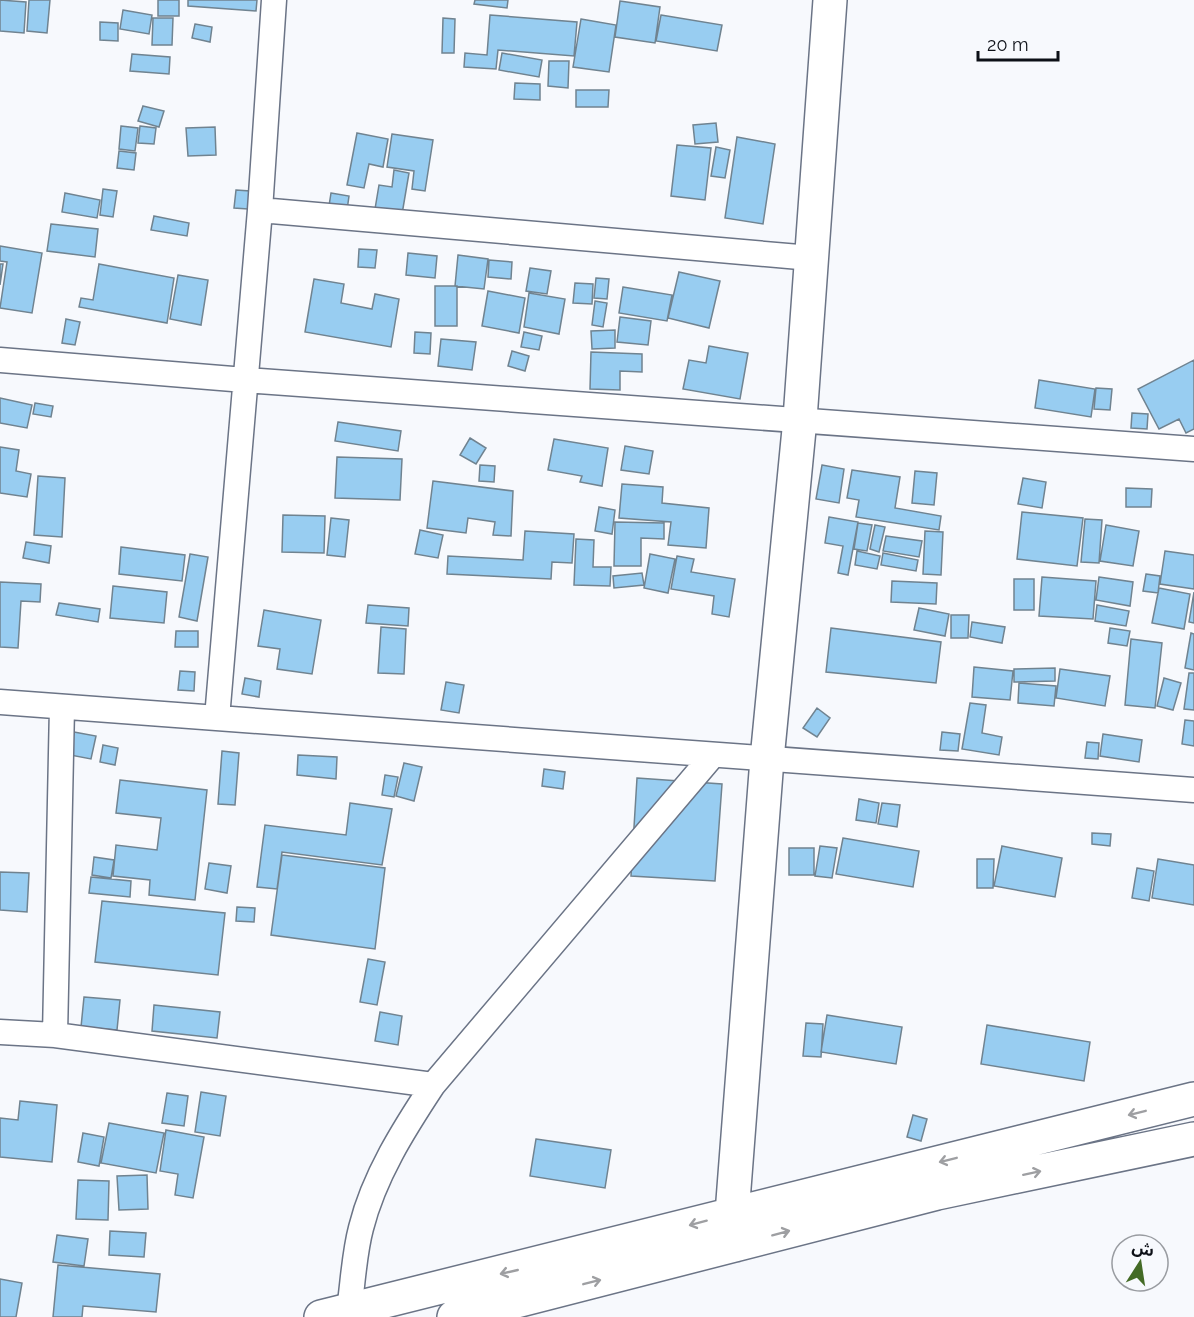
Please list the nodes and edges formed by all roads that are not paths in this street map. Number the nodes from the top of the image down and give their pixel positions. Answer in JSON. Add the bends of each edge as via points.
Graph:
{"nodes":[{"id":1,"x":274,"y":0,"type":"edge"},
{"id":2,"x":830,"y":0,"type":"edge"},
{"id":3,"x":260,"y":210,"type":"junction"},
{"id":4,"x":811,"y":258,"type":"junction"},
{"id":5,"x":0,"y":360,"type":"edge"},
{"id":6,"x":245,"y":380,"type":"junction"},
{"id":7,"x":800,"y":419,"type":"junction"},
{"id":8,"x":1194,"y":449,"type":"edge"},
{"id":9,"x":0,"y":702,"type":"edge"},
{"id":10,"x":62,"y":706,"type":"junction"},
{"id":11,"x":217,"y":718,"type":"junction"},
{"id":12,"x":713,"y":755,"type":"junction"},
{"id":13,"x":767,"y":759,"type":"junction"},
{"id":14,"x":1194,"y":790,"type":"edge"},
{"id":15,"x":0,"y":1032,"type":"edge"},
{"id":16,"x":55,"y":1035,"type":"junction"},
{"id":17,"x":433,"y":1085,"type":"junction"},
{"id":18,"x":1194,"y":1099,"type":"edge"},
{"id":19,"x":1194,"y":1139,"type":"edge"},
{"id":20,"x":733,"y":1229,"type":"junction"},
{"id":21,"x":335,"y":1314,"type":"edge"},
{"id":22,"x":454,"y":1317,"type":"edge"}],
"edges":[{"from":1,"to":3,"type":"street"},
{"from":2,"to":4,"type":"main road"},
{"from":3,"to":4,"type":"street"},
{"from":3,"to":6,"type":"street"},
{"from":4,"to":7,"type":"main road"},
{"from":5,"to":6,"type":"street"},
{"from":6,"to":7,"type":"street"},
{"from":6,"to":11,"type":"street"},
{"from":7,"to":8,"type":"street"},
{"from":7,"to":13,"type":"main road"},
{"from":9,"to":10,"type":"street"},
{"from":10,"to":11,"type":"street"},
{"from":10,"to":16,"type":"street"},
{"from":11,"to":12,"type":"street"},
{"from":12,"to":13,"type":"street"},
{"from":12,"to":17,"type":"street"},
{"from":13,"to":14,"type":"street"},
{"from":13,"to":20,"type":"main road"},
{"from":15,"to":16,"type":"street"},
{"from":16,"to":17,"type":"street"},
{"from":17,"to":21,"type":"street","via":[[403,1131],[369,1199]]},
{"from":18,"to":20,"type":"main road","one_way":true},
{"from":20,"to":19,"type":"main road","one_way":true,"via":[[937,1193]]},
{"from":20,"to":21,"type":"main road","one_way":true,"via":[[540,1265]]},
{"from":22,"to":20,"type":"main road","one_way":true}]}
